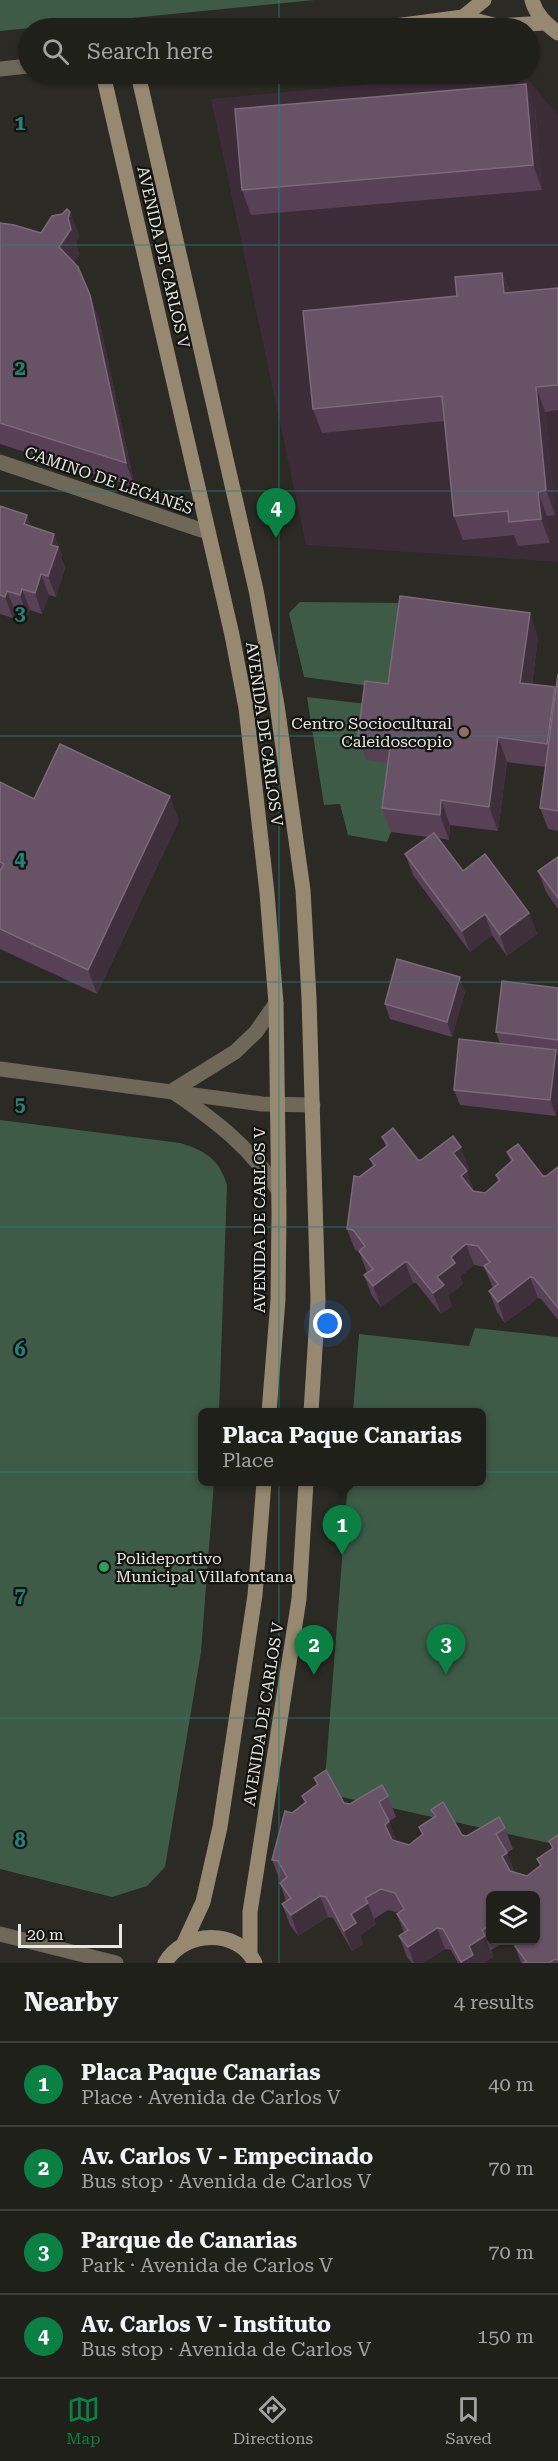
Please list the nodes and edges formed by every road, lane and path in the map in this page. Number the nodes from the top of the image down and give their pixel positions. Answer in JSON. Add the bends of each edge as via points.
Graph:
{"nodes":[{"id":1,"x":484,"y":0,"type":"edge"},
{"id":2,"x":532,"y":0,"type":"edge"},
{"id":3,"x":463,"y":17,"type":"junction"},
{"id":4,"x":455,"y":18,"type":"edge"},
{"id":5,"x":467,"y":18,"type":"edge"},
{"id":6,"x":540,"y":23,"type":"edge"},
{"id":7,"x":545,"y":23,"type":"junction"},
{"id":8,"x":558,"y":33,"type":"edge"},
{"id":9,"x":18,"y":67,"type":"edge"},
{"id":10,"x":0,"y":69,"type":"edge"},
{"id":11,"x":105,"y":84,"type":"edge"},
{"id":12,"x":140,"y":84,"type":"edge"},
{"id":13,"x":0,"y":462,"type":"edge"},
{"id":14,"x":207,"y":532,"type":"junction"},
{"id":15,"x":276,"y":1003,"type":"junction"},
{"id":16,"x":0,"y":1069,"type":"edge"},
{"id":17,"x":172,"y":1091,"type":"junction"},
{"id":18,"x":277,"y":1104,"type":"junction"},
{"id":19,"x":313,"y":1105,"type":"junction"},
{"id":20,"x":279,"y":1191,"type":"junction"},
{"id":21,"x":269,"y":1408,"type":"edge"},
{"id":22,"x":311,"y":1408,"type":"edge"},
{"id":23,"x":264,"y":1486,"type":"edge"},
{"id":24,"x":306,"y":1486,"type":"edge"},
{"id":25,"x":0,"y":1934,"type":"edge"},
{"id":26,"x":184,"y":1943,"type":"junction"},
{"id":27,"x":252,"y":1958,"type":"edge"},
{"id":28,"x":116,"y":1963,"type":"edge"},
{"id":29,"x":165,"y":1963,"type":"edge"}],
"edges":[{"from":1,"to":3,"type":"street"},
{"from":2,"to":7,"type":"street"},
{"from":3,"to":4,"type":"street"},
{"from":3,"to":5,"type":"street"},
{"from":6,"to":7,"type":"street"},
{"from":7,"to":8,"type":"street"},
{"from":9,"to":10,"type":"street"},
{"from":11,"to":14,"type":"street","name":"AVENIDA DE CARLOS V"},
{"from":12,"to":19,"type":"street","name":"AVENIDA DE CARLOS V","via":[[233,486],[278,705],[303,890]]},
{"from":13,"to":14,"type":"street","name":"CAMINO DE LEGANÉS"},
{"from":14,"to":15,"type":"street","name":"AVENIDA DE CARLOS V","via":[[246,708]]},
{"from":15,"to":17,"type":"street","via":[[256,1032],[235,1052]]},
{"from":15,"to":18,"type":"street","name":"AVENIDA DE CARLOS V"},
{"from":16,"to":17,"type":"street"},
{"from":17,"to":18,"type":"street"},
{"from":17,"to":20,"type":"street","via":[[242,1144]]},
{"from":18,"to":19,"type":"street"},
{"from":18,"to":20,"type":"street","name":"AVENIDA DE CARLOS V"},
{"from":19,"to":22,"type":"street","name":"AVENIDA DE CARLOS V","via":[[318,1301]]},
{"from":20,"to":21,"type":"street","name":"AVENIDA DE CARLOS V","via":[[278,1300]]},
{"from":23,"to":26,"type":"street","name":"AVENIDA DE CARLOS V","via":[[255,1595],[220,1827],[203,1902]]},
{"from":24,"to":27,"type":"street","name":"AVENIDA DE CARLOS V","via":[[299,1599],[250,1912]]},
{"from":25,"to":28,"type":"street"},
{"from":26,"to":27,"type":"street","via":[[207,1936],[229,1940]]},
{"from":26,"to":29,"type":"street","name":"AVENIDA DE CARLOS V"}]}
